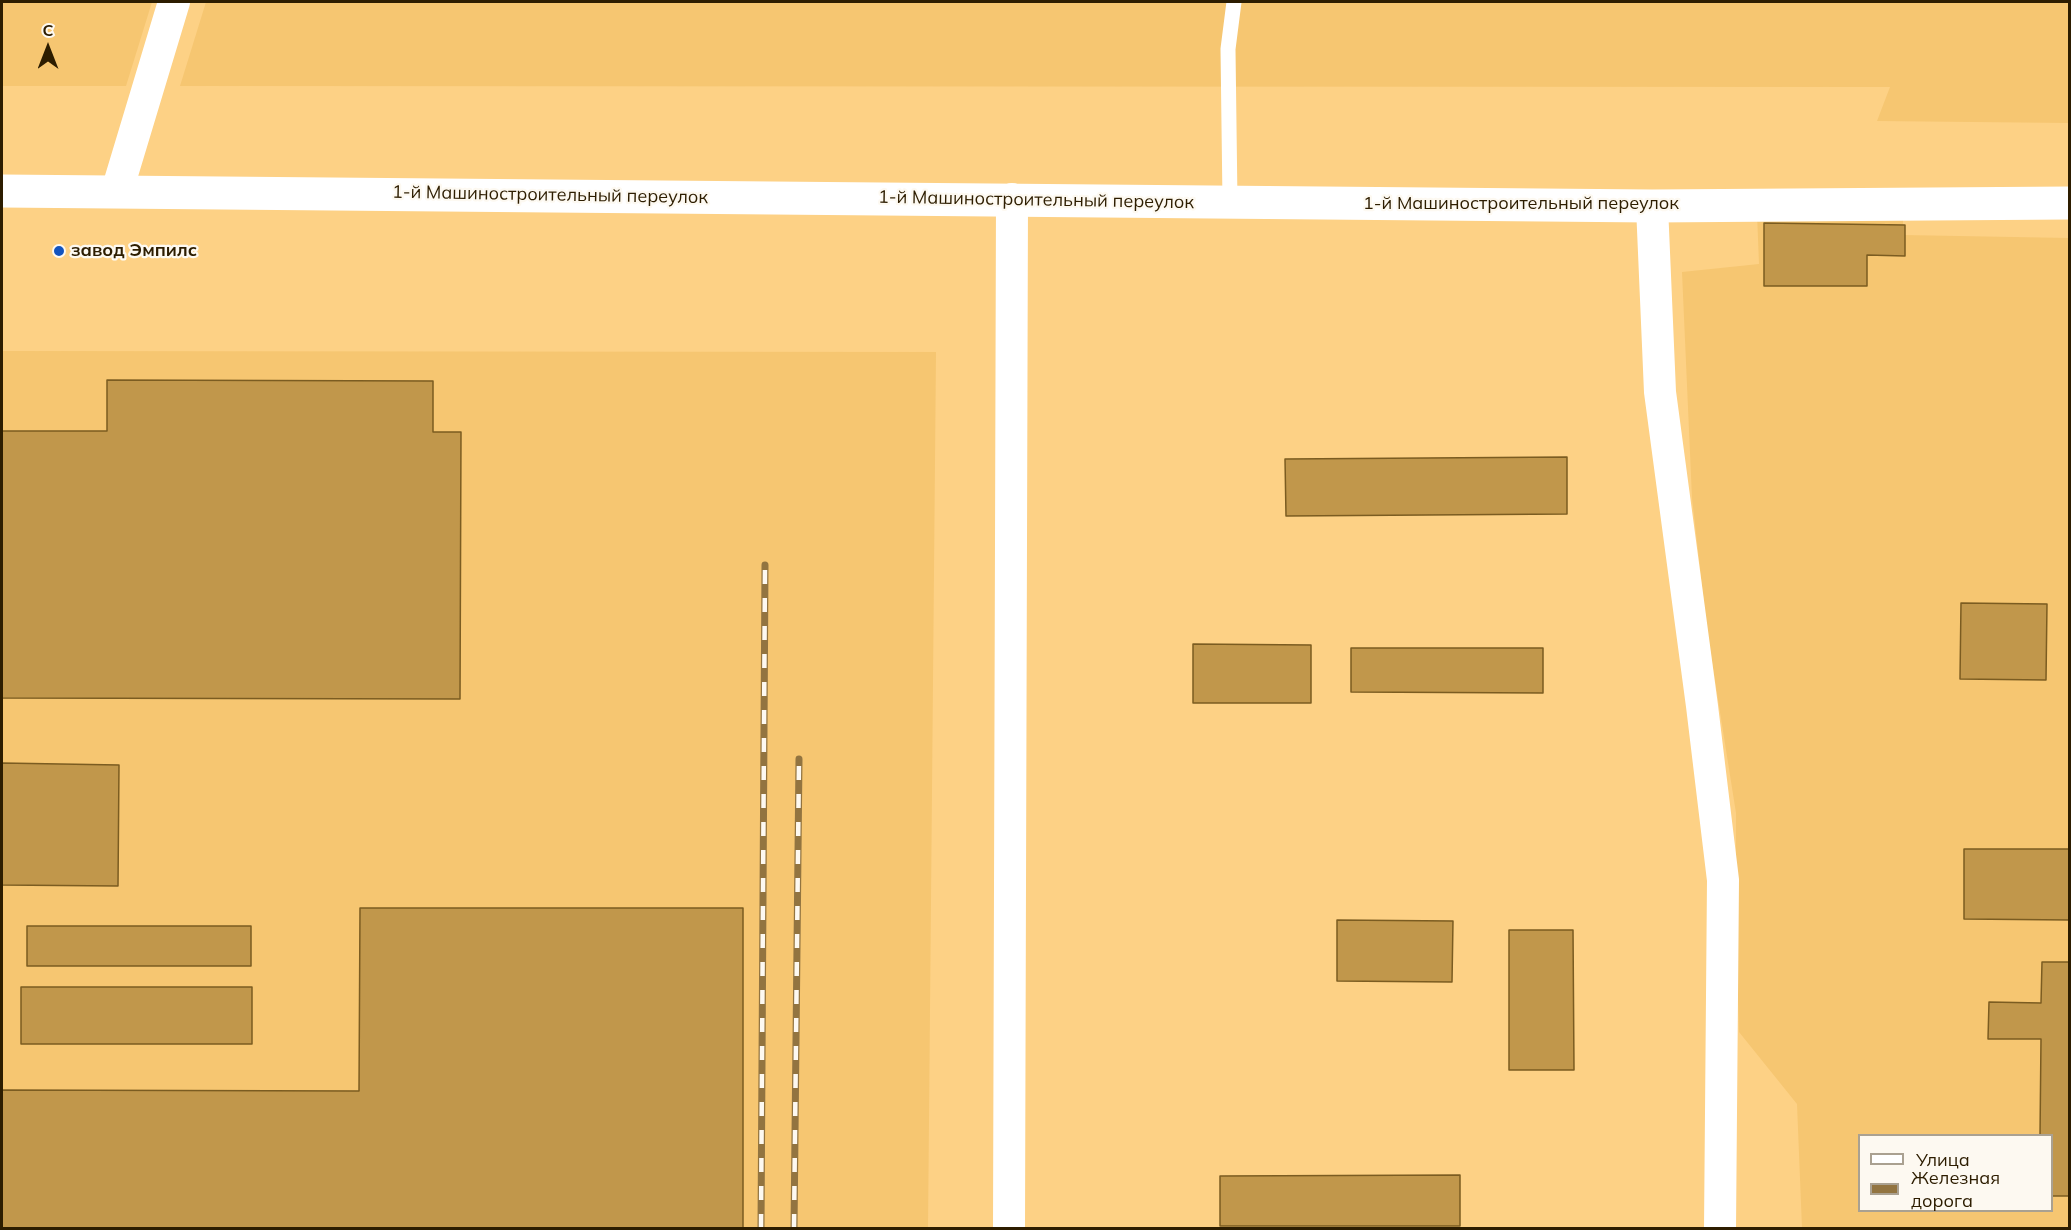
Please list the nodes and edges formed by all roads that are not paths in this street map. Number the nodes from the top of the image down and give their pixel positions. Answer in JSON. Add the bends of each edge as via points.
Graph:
{"nodes":[{"id":1,"x":174,"y":2,"type":"edge"},
{"id":2,"x":1234,"y":2,"type":"edge"},
{"id":3,"x":2,"y":191,"type":"edge"},
{"id":4,"x":117,"y":191,"type":"junction"},
{"id":5,"x":1012,"y":199,"type":"junction"},
{"id":6,"x":1230,"y":202,"type":"junction"},
{"id":7,"x":2070,"y":203,"type":"edge"},
{"id":8,"x":1652,"y":206,"type":"junction"},
{"id":9,"x":1009,"y":1227,"type":"edge"},
{"id":10,"x":1720,"y":1228,"type":"edge"}],
"edges":[{"from":1,"to":4,"type":"street"},
{"from":2,"to":6,"type":"lane","via":[[1228,49]]},
{"from":3,"to":4,"type":"street","name":"1-й Машиностроительный переулок"},
{"from":4,"to":5,"type":"street","name":"1-й Машиностроительный переулок"},
{"from":5,"to":6,"type":"street","name":"1-й Машиностроительный переулок"},
{"from":5,"to":9,"type":"street"},
{"from":6,"to":8,"type":"street","name":"1-й Машиностроительный переулок"},
{"from":7,"to":8,"type":"street","name":"1-й Машиностроительный переулок"},
{"from":8,"to":10,"type":"street","via":[[1660,392],[1723,880]]}]}
